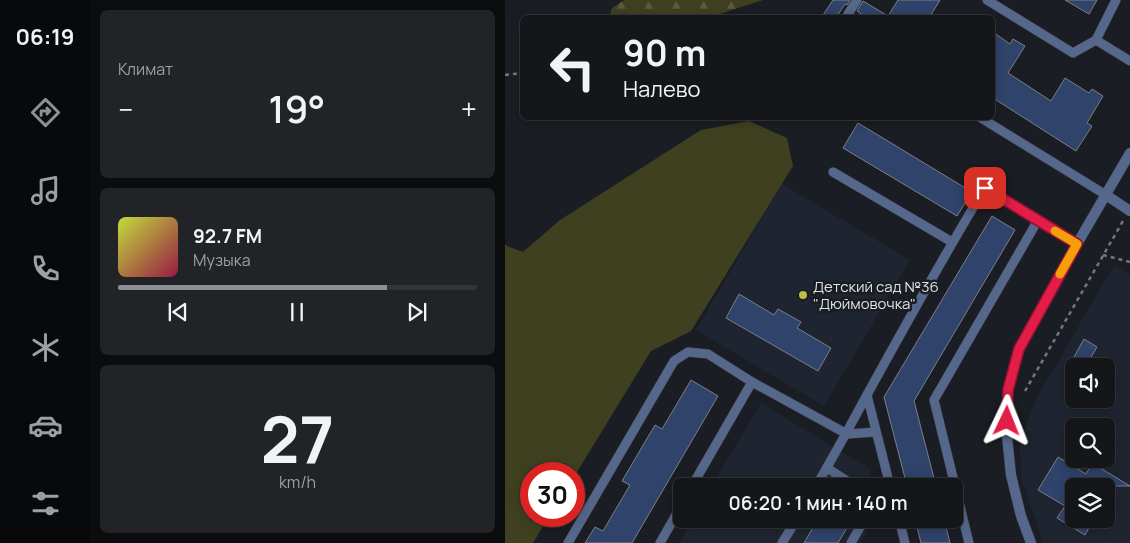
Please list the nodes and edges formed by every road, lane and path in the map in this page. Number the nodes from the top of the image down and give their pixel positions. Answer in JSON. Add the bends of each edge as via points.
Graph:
{"nodes":[{"id":1,"x":857,"y":0,"type":"edge"},
{"id":2,"x":987,"y":0,"type":"edge"},
{"id":3,"x":1116,"y":0,"type":"edge"},
{"id":4,"x":848,"y":15,"type":"edge"},
{"id":5,"x":1096,"y":40,"type":"junction"},
{"id":6,"x":1130,"y":61,"type":"edge"},
{"id":7,"x":520,"y":73,"type":"edge"},
{"id":8,"x":505,"y":75,"type":"edge"},
{"id":9,"x":984,"y":120,"type":"edge"},
{"id":10,"x":1130,"y":153,"type":"edge"},
{"id":11,"x":833,"y":172,"type":"dead end"},
{"id":12,"x":1106,"y":195,"type":"junction"},
{"id":13,"x":1130,"y":210,"type":"edge"},
{"id":14,"x":1038,"y":220,"type":"junction"},
{"id":15,"x":952,"y":242,"type":"junction"},
{"id":16,"x":1077,"y":244,"type":"junction"},
{"id":17,"x":1103,"y":255,"type":"junction"},
{"id":18,"x":1130,"y":262,"type":"edge"},
{"id":19,"x":752,"y":382,"type":"junction"},
{"id":20,"x":1025,"y":391,"type":"dead end"},
{"id":21,"x":867,"y":395,"type":"junction"},
{"id":22,"x":876,"y":432,"type":"junction"},
{"id":23,"x":847,"y":434,"type":"junction"},
{"id":24,"x":827,"y":468,"type":"junction"},
{"id":25,"x":697,"y":478,"type":"edge"},
{"id":26,"x":821,"y":478,"type":"edge"},
{"id":27,"x":843,"y":478,"type":"edge"},
{"id":28,"x":888,"y":478,"type":"edge"},
{"id":29,"x":673,"y":520,"type":"edge"},
{"id":30,"x":791,"y":528,"type":"edge"},
{"id":31,"x":860,"y":528,"type":"edge"},
{"id":32,"x":901,"y":528,"type":"edge"},
{"id":33,"x":568,"y":543,"type":"edge"},
{"id":34,"x":660,"y":543,"type":"edge"},
{"id":35,"x":782,"y":543,"type":"edge"},
{"id":36,"x":851,"y":543,"type":"edge"},
{"id":37,"x":905,"y":543,"type":"edge"},
{"id":38,"x":969,"y":543,"type":"edge"},
{"id":39,"x":1031,"y":543,"type":"edge"}],
"edges":[{"from":1,"to":4,"type":"lane"},
{"from":2,"to":5,"type":"lane","via":[[1073,53]]},
{"from":3,"to":5,"type":"lane"},
{"from":5,"to":6,"type":"lane"},
{"from":7,"to":8,"type":"path"},
{"from":9,"to":12,"type":"lane"},
{"from":10,"to":12,"type":"street"},
{"from":11,"to":15,"type":"lane"},
{"from":12,"to":13,"type":"street"},
{"from":12,"to":16,"type":"street"},
{"from":13,"to":17,"type":"path"},
{"from":14,"to":15,"type":"lane","via":[[985,188]]},
{"from":14,"to":16,"type":"lane"},
{"from":14,"to":38,"type":"lane","via":[[934,400]]},
{"from":15,"to":21,"type":"lane"},
{"from":16,"to":39,"type":"street","via":[[1019,349],[1008,390],[1007,436],[1011,475]]},
{"from":17,"to":18,"type":"path"},
{"from":17,"to":20,"type":"path"},
{"from":19,"to":23,"type":"lane"},
{"from":19,"to":25,"type":"lane"},
{"from":19,"to":33,"type":"lane","via":[[707,354],[688,352],[674,361]]},
{"from":21,"to":22,"type":"lane"},
{"from":21,"to":23,"type":"lane"},
{"from":22,"to":23,"type":"lane"},
{"from":22,"to":28,"type":"lane"},
{"from":23,"to":24,"type":"lane"},
{"from":24,"to":26,"type":"lane"},
{"from":24,"to":27,"type":"lane"},
{"from":29,"to":34,"type":"lane"},
{"from":30,"to":35,"type":"lane"},
{"from":31,"to":36,"type":"lane"},
{"from":32,"to":37,"type":"lane"}]}
